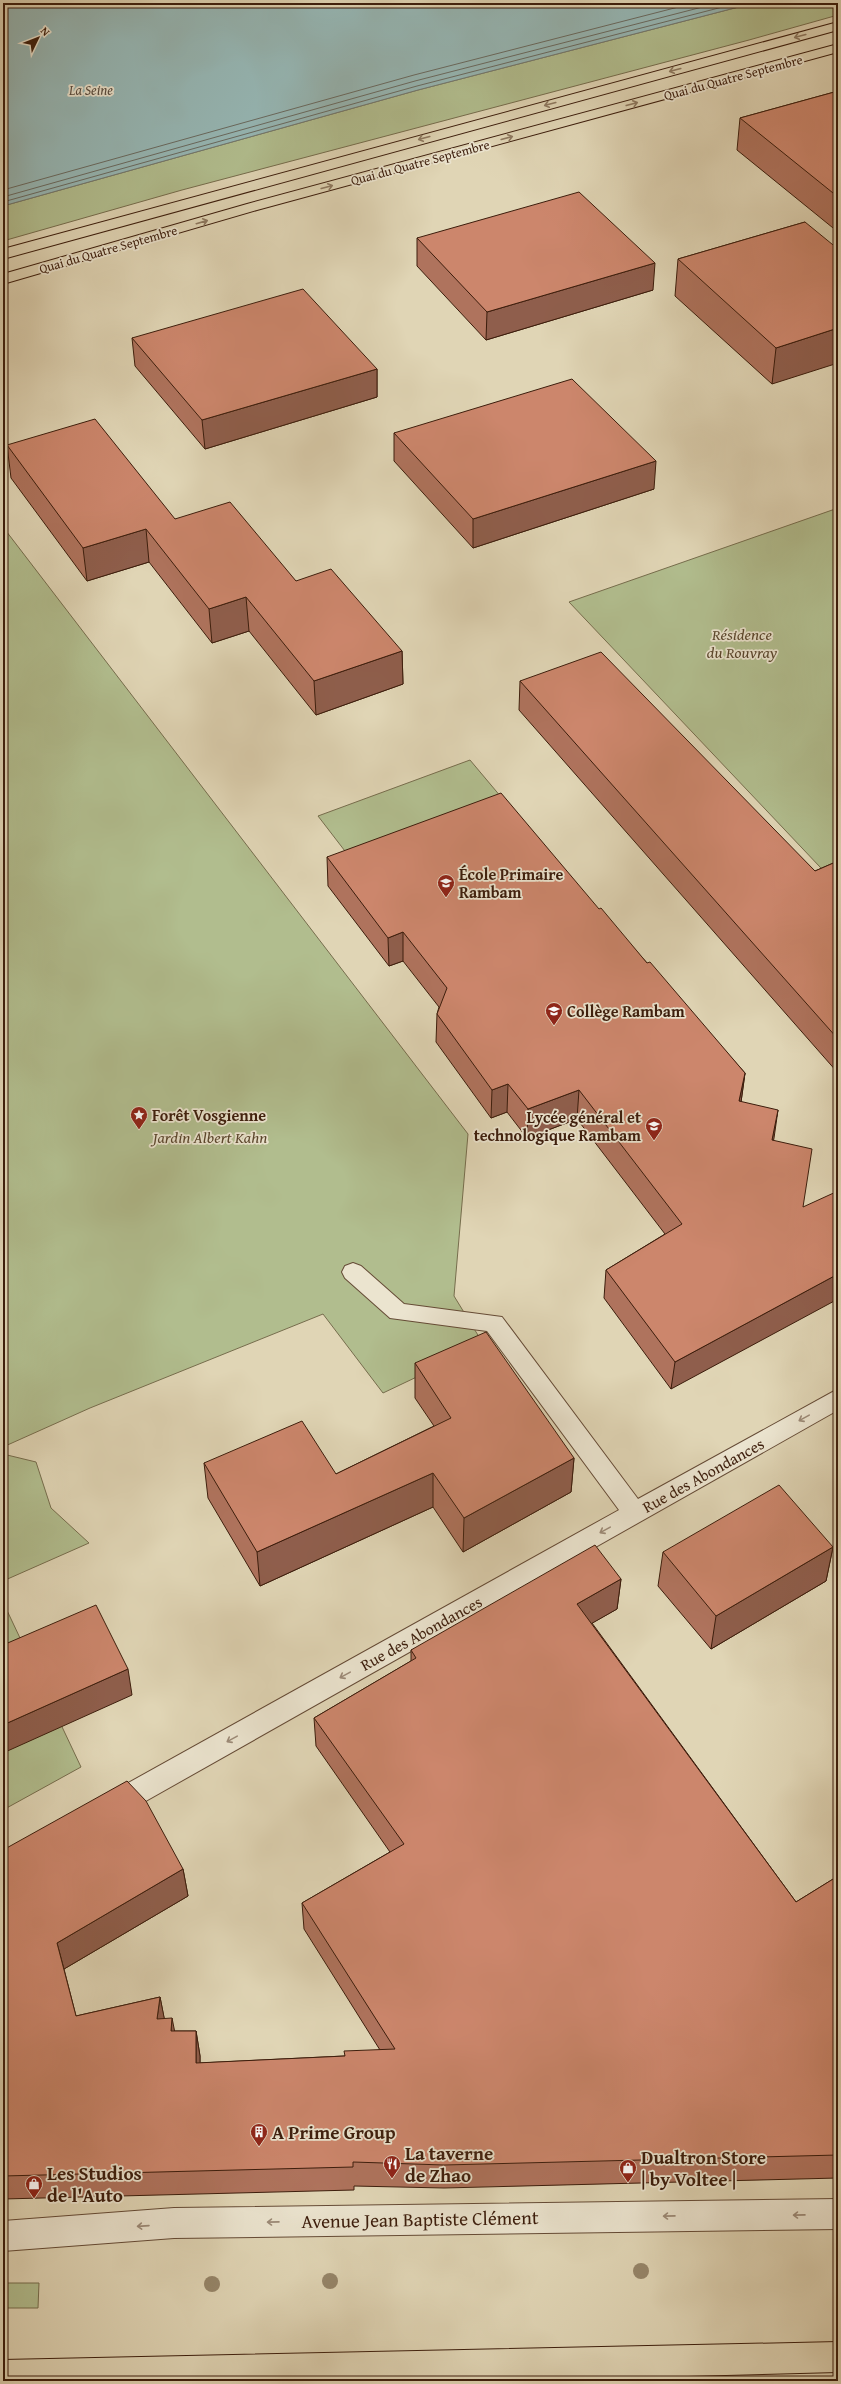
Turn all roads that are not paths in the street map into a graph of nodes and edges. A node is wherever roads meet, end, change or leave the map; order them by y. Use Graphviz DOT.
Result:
graph roads {
  1 [pos="838,26"];
  2 [pos="838,48"];
  3 [pos="3,254"];
  4 [pos="3,278"];
  5 [pos="353,1272"];
  6 [pos="838,1399"];
  7 [pos="635,1513"];
  8 [pos="93,1816"];
  9 [pos="838,2214"];
  10 [pos="3,2236"];
  11 [pos="838,2357"];
  12 [pos="3,2375"];
  1 -- 3 [label="main road, Quai du Quatre Septembre, one-way"];
  4 -- 2 [label="main road, Quai du Quatre Septembre, one-way"];
  5 -- 7 [label="street"];
  6 -- 7 [label="street, Rue des Abondances, one-way"];
  7 -- 8 [label="street, Rue des Abondances, one-way"];
  9 -- 10 [label="street, Avenue Jean Baptiste Clément, one-way"];
  11 -- 12 [label="main road"];
}
